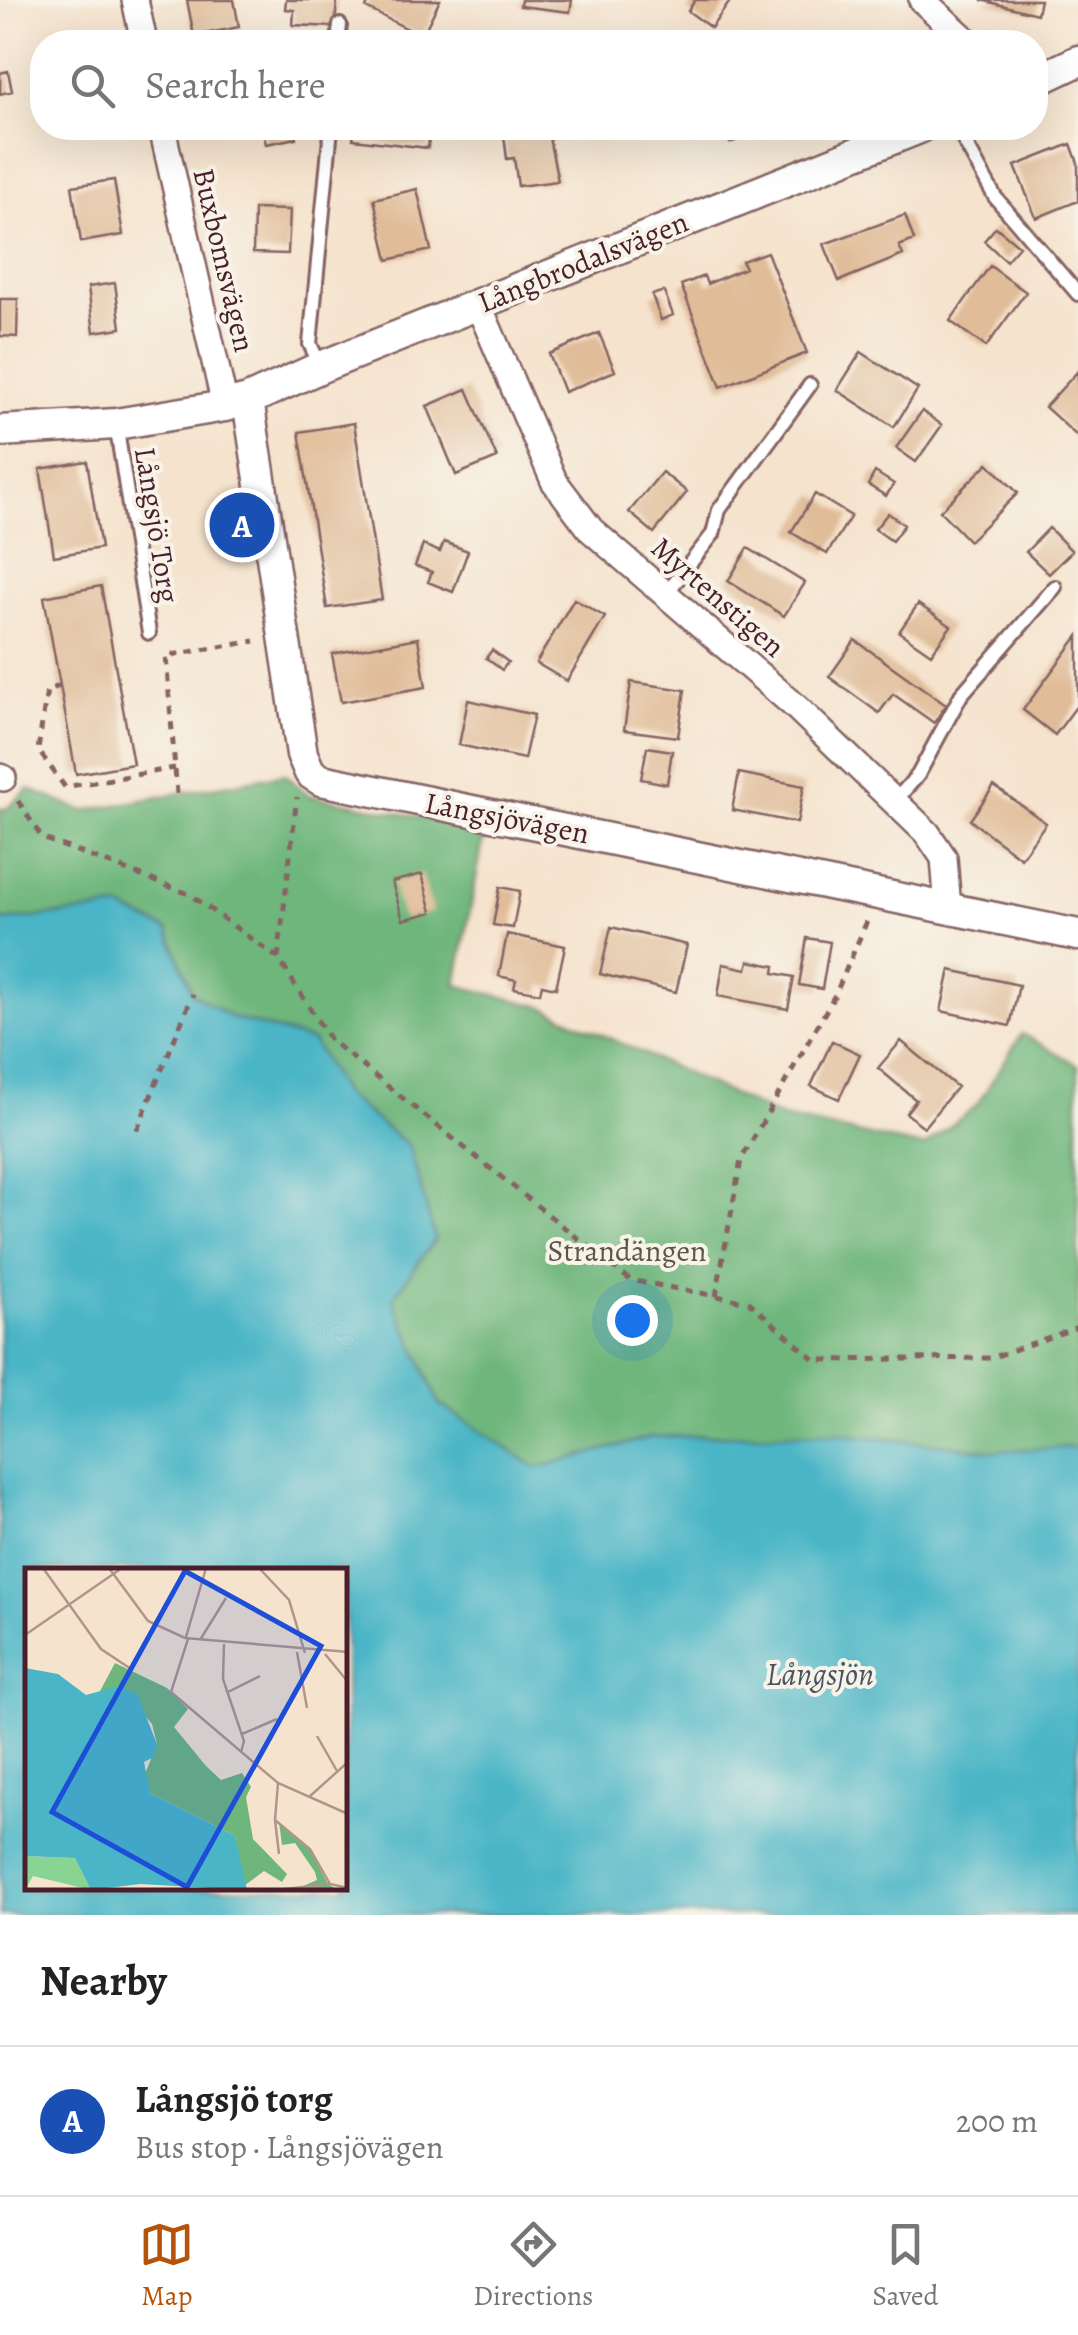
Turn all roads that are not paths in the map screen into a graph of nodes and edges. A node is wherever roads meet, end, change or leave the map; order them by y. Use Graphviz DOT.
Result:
graph roads {
  1 [pos="135,0"];
  2 [pos="922,0"];
  3 [pos="340,25"];
  4 [pos="141,30"];
  5 [pos="339,30"];
  6 [pos="955,30"];
  7 [pos="1078,61"];
  8 [pos="1048,75"];
  9 [pos="165,140"];
  10 [pos="330,140"];
  11 [pos="889,140"];
  12 [pos="962,140"];
  13 [pos="1078,294"];
  14 [pos="478,304"];
  15 [pos="321,367"];
  16 [pos="810,385"];
  17 [pos="236,403"];
  18 [pos="116,424"];
  19 [pos="0,432"];
  20 [pos="1055,587"];
  21 [pos="666,594"];
  22 [pos="149,633"];
  23 [pos="894,802"];
  24 [pos="948,909"];
  25 [pos="1078,936"];
  1 -- 4 [label="street"];
  2 -- 6 [label="street"];
  3 -- 5 [label="lane"];
  7 -- 8 [label="street"];
  9 -- 17 [label="street, Buxbomsvägen"];
  10 -- 15 [label="lane"];
  11 -- 14 [label="street, Långbrodalsvägen"];
  12 -- 13 [label="lane"];
  14 -- 15 [label="street, Långbrodalsvägen"];
  14 -- 21 [label="street, Myrtenstigen"];
  15 -- 17 [label="street, Långbrodalsvägen"];
  16 -- 21 [label="lane"];
  17 -- 18 [label="street, Långbrodalsvägen"];
  17 -- 24 [label="street, Långsjövägen"];
  18 -- 19 [label="street, Långbrodalsvägen"];
  18 -- 22 [label="lane, Långsjö Torg"];
  20 -- 23 [label="lane"];
  21 -- 23 [label="street, Myrtenstigen"];
  23 -- 24 [label="street, Myrtenstigen"];
  24 -- 25 [label="street, Långsjövägen"];
}
